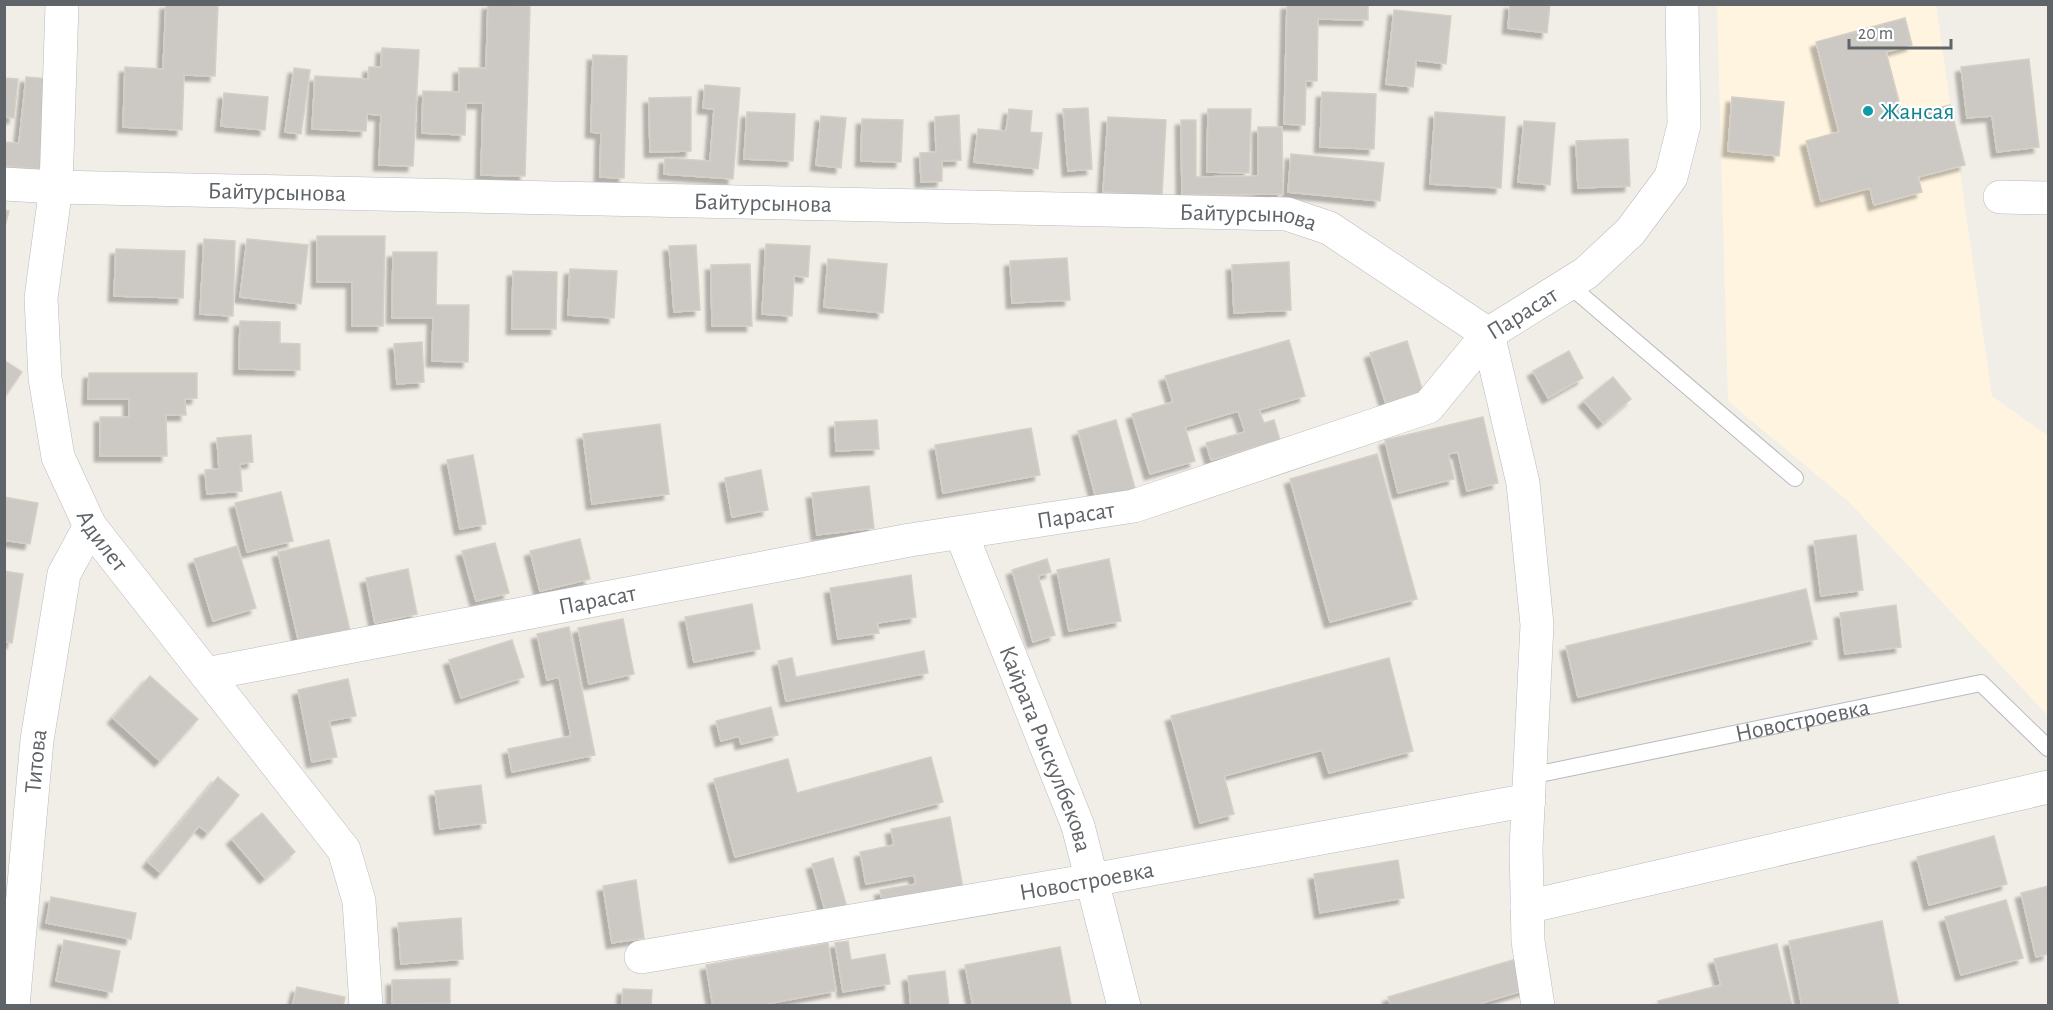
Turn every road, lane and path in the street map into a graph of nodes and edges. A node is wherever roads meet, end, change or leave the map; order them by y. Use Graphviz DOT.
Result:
graph roads {
  1 [pos="62,4"];
  2 [pos="1682,4"];
  3 [pos="4,184"];
  4 [pos="56,187"];
  5 [pos="2000,197"];
  6 [pos="2049,198"];
  7 [pos="1568,284"];
  8 [pos="1488,334"];
  9 [pos="1795,478"];
  10 [pos="90,526"];
  11 [pos="961,533"];
  12 [pos="206,674"];
  13 [pos="2049,748"];
  14 [pos="2049,787"];
  15 [pos="1529,788"];
  16 [pos="1092,880"];
  17 [pos="1527,907"];
  18 [pos="641,957"];
  19 [pos="13,1005"];
  20 [pos="366,1005"];
  21 [pos="1124,1005"];
  22 [pos="1538,1005"];
  1 -- 4 [label="street, Адилет"];
  2 -- 7 [label="street, Парасат"];
  3 -- 4 [label="street, Байтурсынова"];
  4 -- 8 [label="street, Байтурсынова"];
  4 -- 10 [label="street, Адилет"];
  5 -- 6 [label="street"];
  7 -- 8 [label="street, Парасат"];
  7 -- 9 [label="lane"];
  8 -- 11 [label="street, Парасат"];
  8 -- 15 [label="street"];
  10 -- 12 [label="street, Адилет"];
  10 -- 19 [label="street, Титова"];
  11 -- 12 [label="street, Парасат"];
  11 -- 16 [label="street, Кайрата Рыскулбекова"];
  12 -- 20 [label="street, Адилет"];
  13 -- 15 [label="lane, Новостроевка"];
  14 -- 17 [label="street"];
  15 -- 16 [label="street, Новостроевка"];
  15 -- 17 [label="street"];
  16 -- 18 [label="street, Новостроевка"];
  16 -- 21 [label="street, Кайрата Рыскулбекова"];
  17 -- 22 [label="street"];
}
